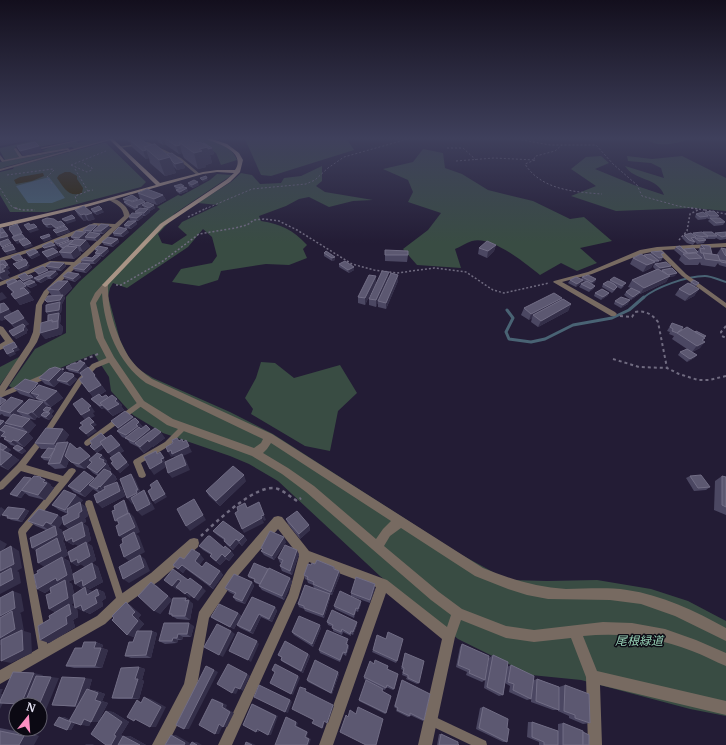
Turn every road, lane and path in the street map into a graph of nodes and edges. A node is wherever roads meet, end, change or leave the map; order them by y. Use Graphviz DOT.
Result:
graph roads {
  1 [pos="18,174"];
  2 [pos="49,174"];
  3 [pos="78,174"];
  4 [pos="147,174"];
  5 [pos="198,174"];
  6 [pos="236,174"];
  7 [pos="322,174"];
  8 [pos="534,174"];
  9 [pos="624,174"];
  10 [pos="2,176"];
  11 [pos="52,185"];
  12 [pos="159,185"];
  13 [pos="0,188"];
  14 [pos="93,190"];
  15 [pos="88,191"];
  16 [pos="602,194"];
  17 [pos="111,199"];
  18 [pos="77,201"];
  19 [pos="40,210"];
  20 [pos="705,210"];
  21 [pos="726,214"];
  22 [pos="185,218"];
  23 [pos="0,226"];
  24 [pos="118,226"];
  25 [pos="726,245"];
  26 [pos="657,249"];
  27 [pos="667,249"];
  28 [pos="0,260"];
  29 [pos="75,264"];
  30 [pos="556,282"];
  31 [pos="0,284"];
  32 [pos="105,285"];
  33 [pos="726,306"];
  34 [pos="614,314"];
  35 [pos="110,318"];
  36 [pos="97,321"];
  37 [pos="726,326"];
  38 [pos="0,329"];
  39 [pos="726,338"];
  40 [pos="0,347"];
  41 [pos="98,354"];
  42 [pos="111,359"];
  43 [pos="613,359"];
  44 [pos="667,368"];
  45 [pos="59,370"];
  46 [pos="726,376"];
  47 [pos="0,392"];
  48 [pos="0,396"];
  49 [pos="141,404"];
  50 [pos="103,422"];
  51 [pos="109,427"];
  52 [pos="183,428"];
  53 [pos="269,437"];
  54 [pos="87,443"];
  55 [pos="255,453"];
  56 [pos="20,467"];
  57 [pos="72,471"];
  58 [pos="142,475"];
  59 [pos="65,480"];
  60 [pos="0,487"];
  61 [pos="301,498"];
  62 [pos="89,504"];
  63 [pos="401,522"];
  64 [pos="194,542"];
  65 [pos="378,548"];
  66 [pos="305,555"];
  67 [pos="383,584"];
  68 [pos="121,602"];
  69 [pos="458,613"];
  70 [pos="575,631"];
  71 [pos="726,635"];
  72 [pos="449,637"];
  73 [pos="44,653"];
  74 [pos="726,660"];
  75 [pos="0,677"];
  76 [pos="593,677"];
  77 [pos="726,708"];
  78 [pos="431,720"];
  79 [pos="159,745"];
  80 [pos="225,745"];
  81 [pos="326,745"];
  82 [pos="425,745"];
  83 [pos="482,745"];
  84 [pos="595,745"];
  1 -- 10 [label="path"];
  2 -- 11 [label="path"];
  3 -- 15 [label="path"];
  4 -- 12 [label="street"];
  5 -- 12 [label="street"];
  6 -- 32 [label="street"];
  7 -- 22 [label="path"];
  8 -- 16 [label="path"];
  9 -- 20 [label="path"];
  12 -- 17 [label="street"];
  13 -- 19 [label="path"];
  14 -- 15 [label="path"];
  15 -- 18 [label="path"];
  17 -- 23 [label="street"];
  17 -- 24 [label="street"];
  20 -- 21 [label="path"];
  20 -- 27 [label="path"];
  24 -- 28 [label="street"];
  24 -- 29 [label="street"];
  25 -- 27 [label="street"];
  26 -- 27 [label="street"];
  26 -- 30 [label="street"];
  26 -- 33 [label="street"];
  29 -- 31 [label="street"];
  29 -- 47 [label="street"];
  30 -- 32 [label="path"];
  30 -- 34 [label="street"];
  32 -- 35 [label="street"];
  32 -- 36 [label="street"];
  34 -- 44 [label="path"];
  35 -- 36 [label="street"];
  35 -- 53 [label="street"];
  36 -- 42 [label="street"];
  37 -- 39 [label="path"];
  38 -- 40 [label="street"];
  41 -- 45 [label="path"];
  42 -- 49 [label="street"];
  42 -- 56 [label="lane"];
  43 -- 44 [label="path"];
  44 -- 46 [label="path"];
  45 -- 48 [label="lane"];
  49 -- 51 [label="lane"];
  49 -- 52 [label="street"];
  50 -- 51 [label="lane"];
  51 -- 54 [label="lane"];
  52 -- 55 [label="street"];
  52 -- 58 [label="lane"];
  53 -- 55 [label="street"];
  53 -- 63 [label="street"];
  55 -- 65 [label="street"];
  56 -- 59 [label="lane"];
  56 -- 60 [label="lane"];
  57 -- 59 [label="lane"];
  59 -- 73 [label="lane"];
  61 -- 64 [label="path"];
  62 -- 68 [label="lane"];
  63 -- 65 [label="street"];
  63 -- 71 [label="street"];
  64 -- 68 [label="street"];
  65 -- 69 [label="street"];
  66 -- 67 [label="street"];
  66 -- 79 [label="street"];
  66 -- 80 [label="street"];
  67 -- 72 [label="street"];
  67 -- 81 [label="street"];
  68 -- 73 [label="street"];
  69 -- 70 [label="street"];
  69 -- 72 [label="street"];
  70 -- 74 [label="street"];
  70 -- 76 [label="street"];
  72 -- 78 [label="street"];
  73 -- 75 [label="street"];
  76 -- 77 [label="street"];
  76 -- 84 [label="street"];
  78 -- 82 [label="street"];
  78 -- 83 [label="lane"];
}
